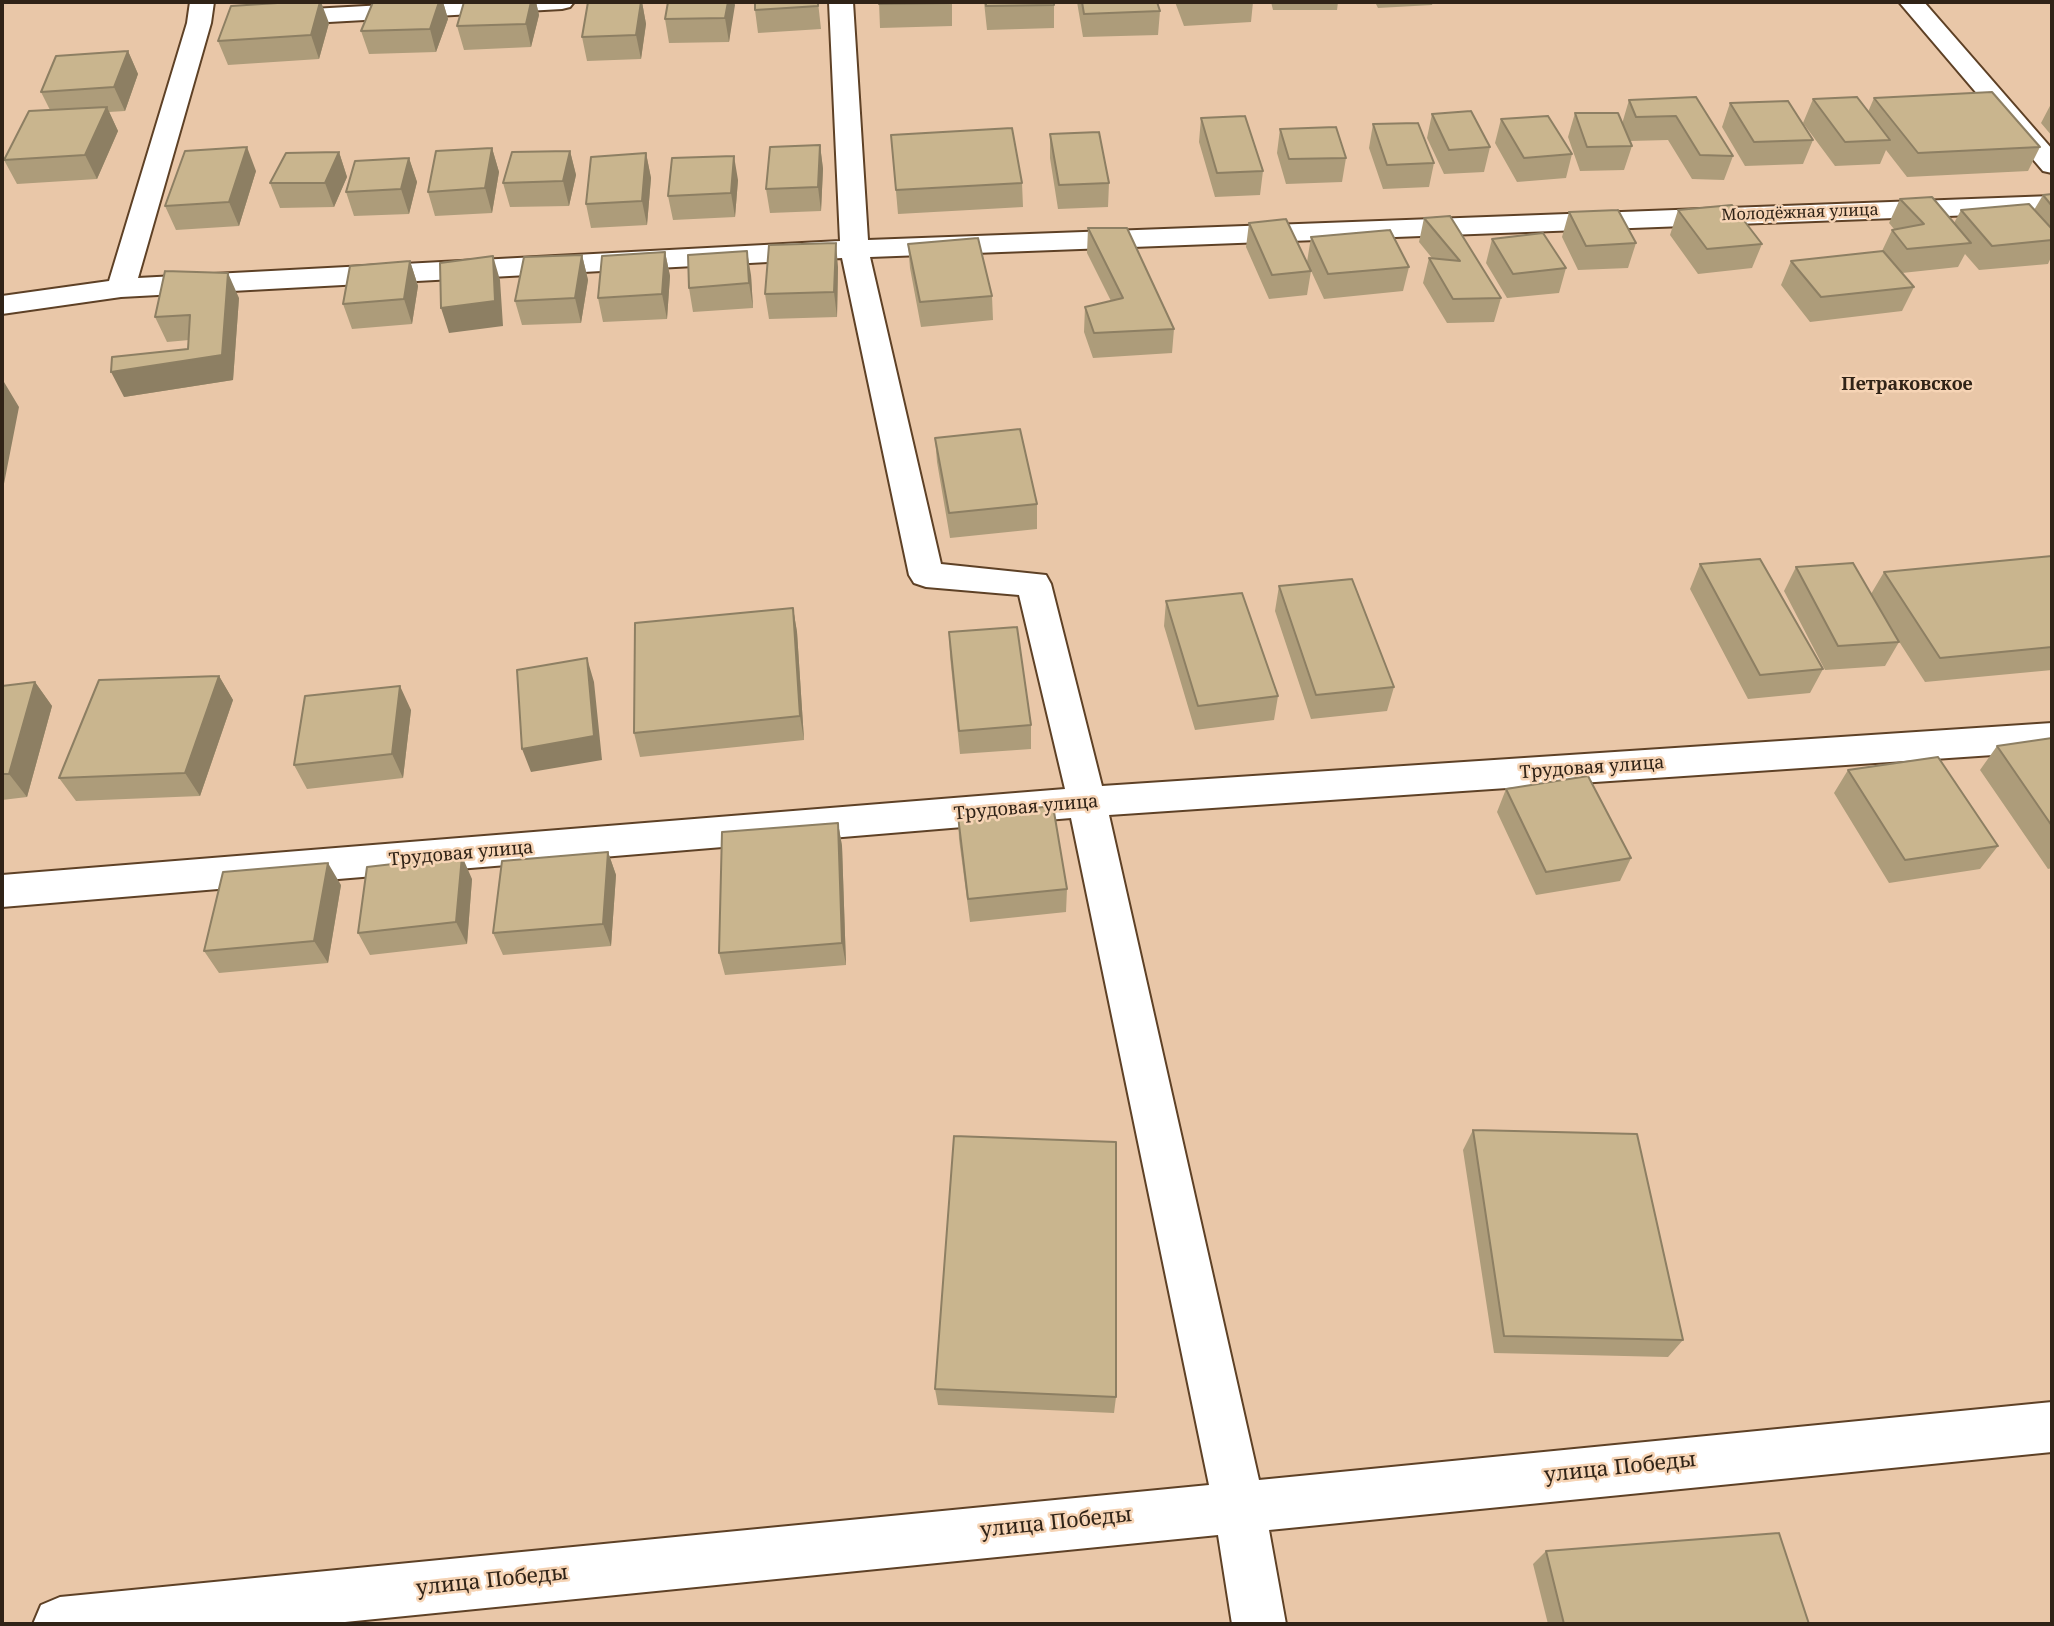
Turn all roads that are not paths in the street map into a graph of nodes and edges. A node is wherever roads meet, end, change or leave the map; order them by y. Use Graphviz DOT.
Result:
graph roads {
  1 [pos="562,2"];
  2 [pos="841,2"];
  3 [pos="1911,2"];
  4 [pos="201,12"];
  5 [pos="255,20"];
  6 [pos="227,21"];
  7 [pos="2052,165"];
  8 [pos="2052,204"];
  9 [pos="854,249"];
  10 [pos="121,288"];
  11 [pos="2,305"];
  12 [pos="2052,737"];
  13 [pos="1087,802"];
  14 [pos="2,891"];
  15 [pos="2052,1426"];
  16 [pos="1239,1505"];
  17 [pos="60,1624"];
  18 [pos="1259,1624"];
  1 -- 5 [label="street"];
  2 -- 9 [label="street"];
  3 -- 7 [label="street"];
  4 -- 6 [label="street"];
  4 -- 10 [label="street"];
  8 -- 9 [label="street, Молодёжная улица"];
  9 -- 10 [label="street, Молодёжная улица"];
  9 -- 13 [label="street"];
  10 -- 11 [label="street, Молодёжная улица"];
  12 -- 13 [label="street, Трудовая улица"];
  13 -- 14 [label="street, Трудовая улица"];
  13 -- 16 [label="street"];
  15 -- 16 [label="street, улица Победы"];
  16 -- 17 [label="street, улица Победы"];
  16 -- 18 [label="street"];
}
